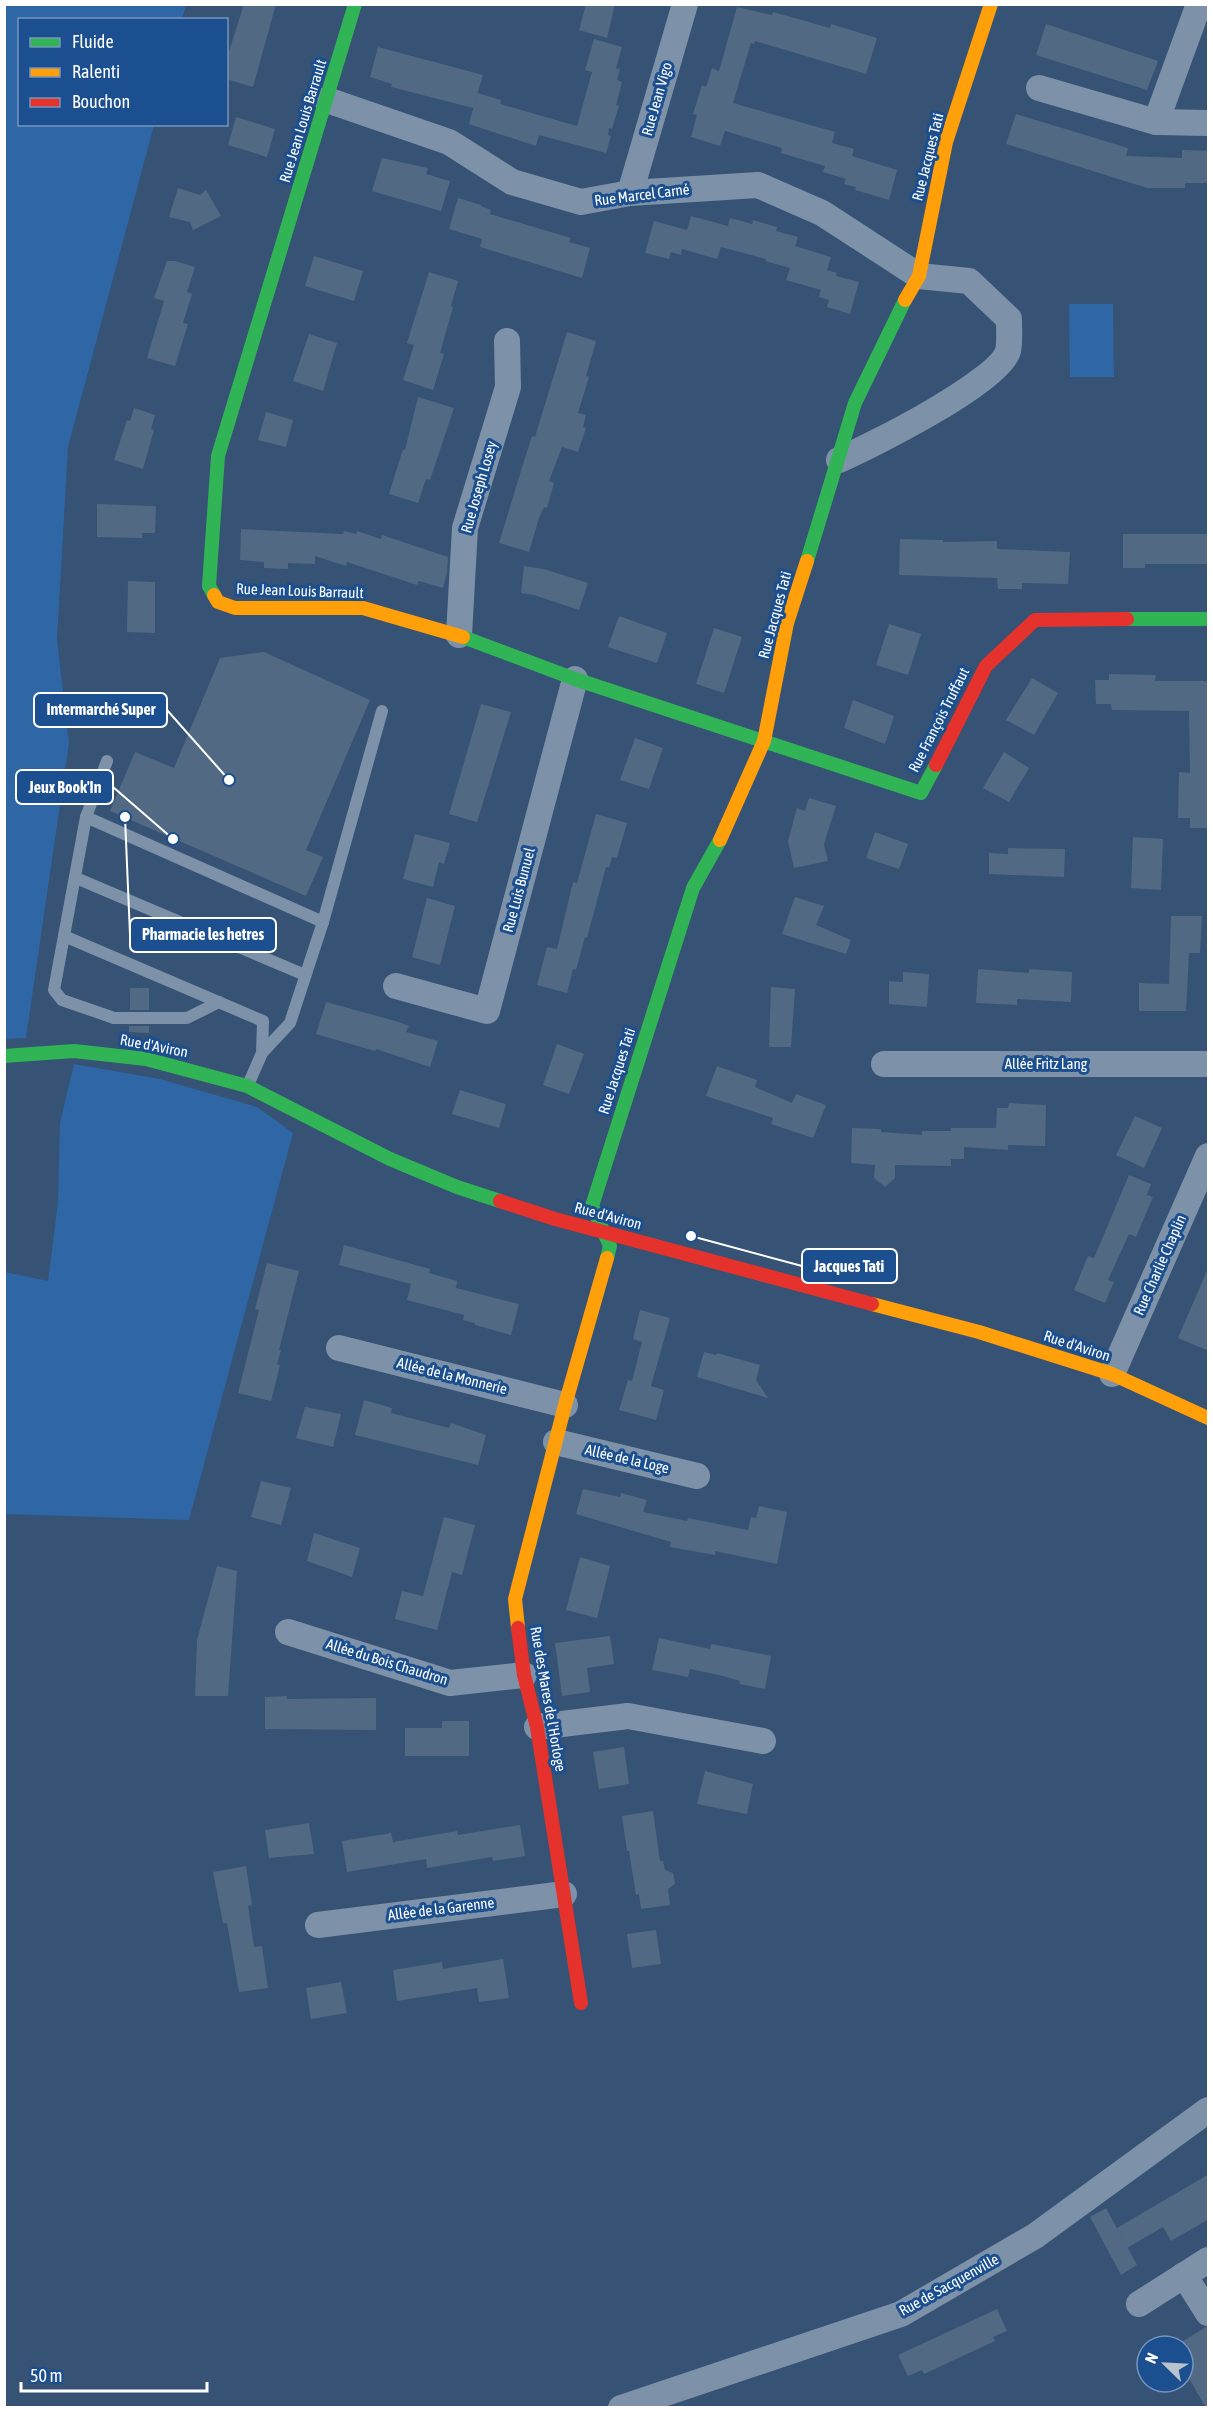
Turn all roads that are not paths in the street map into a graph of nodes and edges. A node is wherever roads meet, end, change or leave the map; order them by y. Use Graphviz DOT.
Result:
graph roads {
  1 [pos="355,4"];
  2 [pos="685,4"];
  3 [pos="992,4"];
  4 [pos="1198,4"];
  5 [pos="1039,88"];
  6 [pos="327,100"];
  7 [pos="1156,122"];
  8 [pos="1209,123"];
  9 [pos="630,193"];
  10 [pos="919,276"];
  11 [pos="507,341"];
  12 [pos="839,460"];
  13 [pos="1209,619"];
  14 [pos="459,635"];
  15 [pos="575,679"];
  16 [pos="382,711"];
  17 [pos="764,741"];
  18 [pos="106,761"];
  19 [pos="86,817"];
  20 [pos="76,878"];
  21 [pos="323,922"];
  22 [pos="64,936"];
  23 [pos="305,975"];
  24 [pos="396,986"];
  25 [pos="219,1002"];
  26 [pos="262,1053"];
  27 [pos="4,1056"];
  28 [pos="884,1064"];
  29 [pos="1209,1064"];
  30 [pos="247,1086"];
  31 [pos="1209,1156"];
  32 [pos="604,1231"];
  33 [pos="339,1348"];
  34 [pos="1112,1374"];
  35 [pos="565,1405"];
  36 [pos="1209,1418"];
  37 [pos="556,1442"];
  38 [pos="697,1476"];
  39 [pos="288,1632"];
  40 [pos="524,1675"];
  41 [pos="537,1727"];
  42 [pos="763,1740"];
  43 [pos="564,1894"];
  44 [pos="318,1925"];
  45 [pos="581,2003"];
  46 [pos="1209,2109"];
  47 [pos="1209,2260"];
  48 [pos="1185,2275"];
  49 [pos="1139,2304"];
  50 [pos="1209,2313"];
  51 [pos="621,2408"];
  1 -- 6 [label="street, Rue Jean Louis Barrault"];
  2 -- 9 [label="street, Rue Jean Vigo"];
  3 -- 10 [label="street, Rue Jacques Tati"];
  4 -- 7 [label="street"];
  5 -- 7 [label="street"];
  6 -- 9 [label="street, Rue Marcel Carné"];
  6 -- 14 [label="street, Rue Jean Louis Barrault"];
  7 -- 8 [label="street"];
  9 -- 10 [label="street, Rue Marcel Carné"];
  10 -- 12 [label="street, Rue Jacques Tati"];
  10 -- 12 [label="street"];
  11 -- 14 [label="street, Rue Joseph Losey"];
  12 -- 17 [label="street, Rue Jacques Tati"];
  13 -- 17 [label="street, Rue François Truffaut"];
  14 -- 15 [label="street, Rue Jean Louis Barrault"];
  15 -- 17 [label="street, Rue Jean Louis Barrault"];
  15 -- 24 [label="street, Rue Luis Bunuel"];
  16 -- 21 [label="lane"];
  17 -- 32 [label="street, Rue Jacques Tati"];
  18 -- 19 [label="lane"];
  19 -- 20 [label="lane"];
  19 -- 21 [label="lane"];
  20 -- 22 [label="lane"];
  20 -- 23 [label="lane"];
  21 -- 23 [label="lane"];
  22 -- 25 [label="lane"];
  22 -- 25 [label="lane"];
  23 -- 26 [label="lane"];
  25 -- 26 [label="lane"];
  26 -- 30 [label="lane"];
  27 -- 30 [label="street, Rue d'Aviron"];
  28 -- 29 [label="street, Allée Fritz Lang"];
  30 -- 32 [label="street, Rue d'Aviron"];
  31 -- 34 [label="street, Rue Charlie Chaplin"];
  32 -- 34 [label="street, Rue d'Aviron"];
  32 -- 35 [label="street, Rue des Mares de l'Horloge"];
  33 -- 35 [label="street, Allée de la Monnerie"];
  34 -- 36 [label="street, Rue d'Aviron"];
  35 -- 37 [label="street, Rue des Mares de l'Horloge"];
  37 -- 38 [label="street, Allée de la Loge"];
  37 -- 40 [label="street, Rue des Mares de l'Horloge"];
  39 -- 40 [label="street, Allée du Bois Chaudron"];
  40 -- 41 [label="street, Rue des Mares de l'Horloge"];
  41 -- 42 [label="street"];
  41 -- 43 [label="street, Rue des Mares de l'Horloge"];
  43 -- 44 [label="street, Allée de la Garenne"];
  43 -- 45 [label="street, Rue des Mares de l'Horloge"];
  46 -- 51 [label="street, Rue de Sacquenville"];
  47 -- 48 [label="street"];
  48 -- 49 [label="street"];
  48 -- 50 [label="street"];
}
